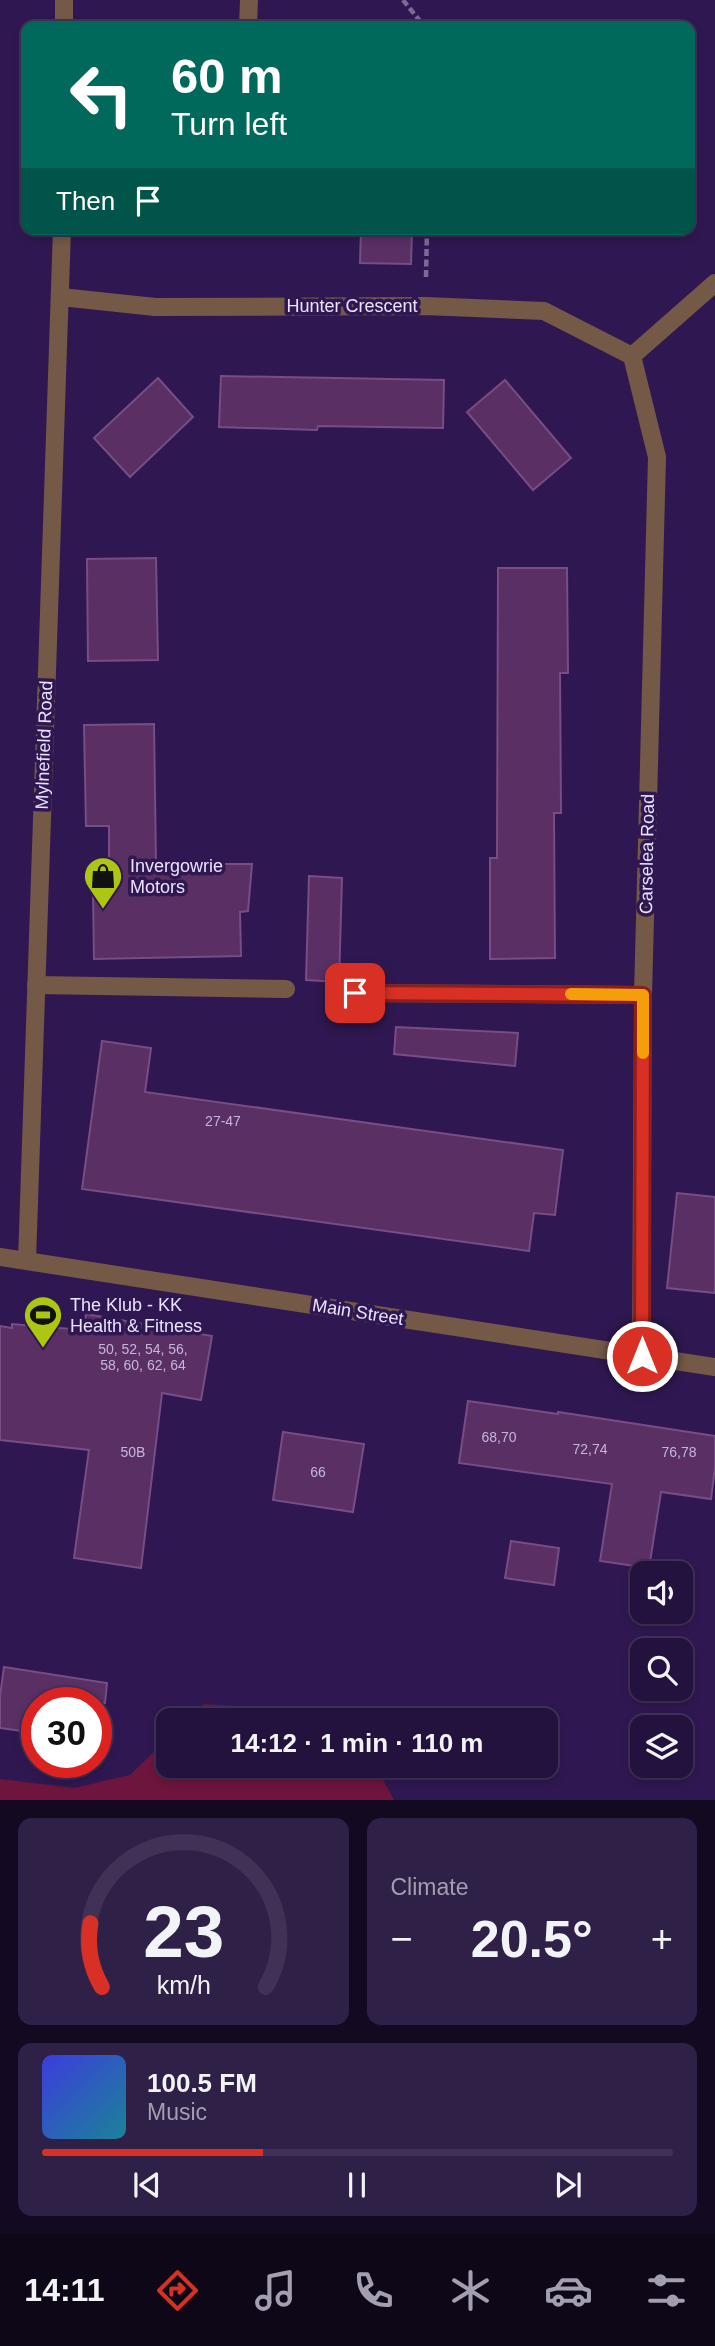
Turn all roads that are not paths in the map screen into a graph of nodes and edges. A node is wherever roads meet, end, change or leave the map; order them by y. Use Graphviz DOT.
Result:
graph roads {
  1 [pos="64,0"];
  2 [pos="249,0"];
  3 [pos="64,21"];
  4 [pos="248,21"];
  5 [pos="62,235"];
  6 [pos="715,282"];
  7 [pos="61,297"];
  8 [pos="632,356"];
  9 [pos="36,985"];
  10 [pos="286,989"];
  11 [pos="355,993"];
  12 [pos="643,995"];
  13 [pos="0,1257"];
  14 [pos="27,1261"];
  15 [pos="642,1356"];
  16 [pos="715,1367"];
  1 -- 3 [label="street"];
  2 -- 4 [label="street"];
  5 -- 7 [label="street, Mylnefield Road"];
  6 -- 8 [label="street"];
  7 -- 8 [label="street, Hunter Crescent"];
  7 -- 9 [label="street, Mylnefield Road"];
  8 -- 12 [label="street, Carselea Road"];
  9 -- 10 [label="street"];
  9 -- 14 [label="street, Mylnefield Road"];
  11 -- 12 [label="street"];
  12 -- 15 [label="street, Carselea Road"];
  13 -- 14 [label="street, Main Street"];
  14 -- 15 [label="street, Main Street"];
  15 -- 16 [label="street, Main Street"];
}
